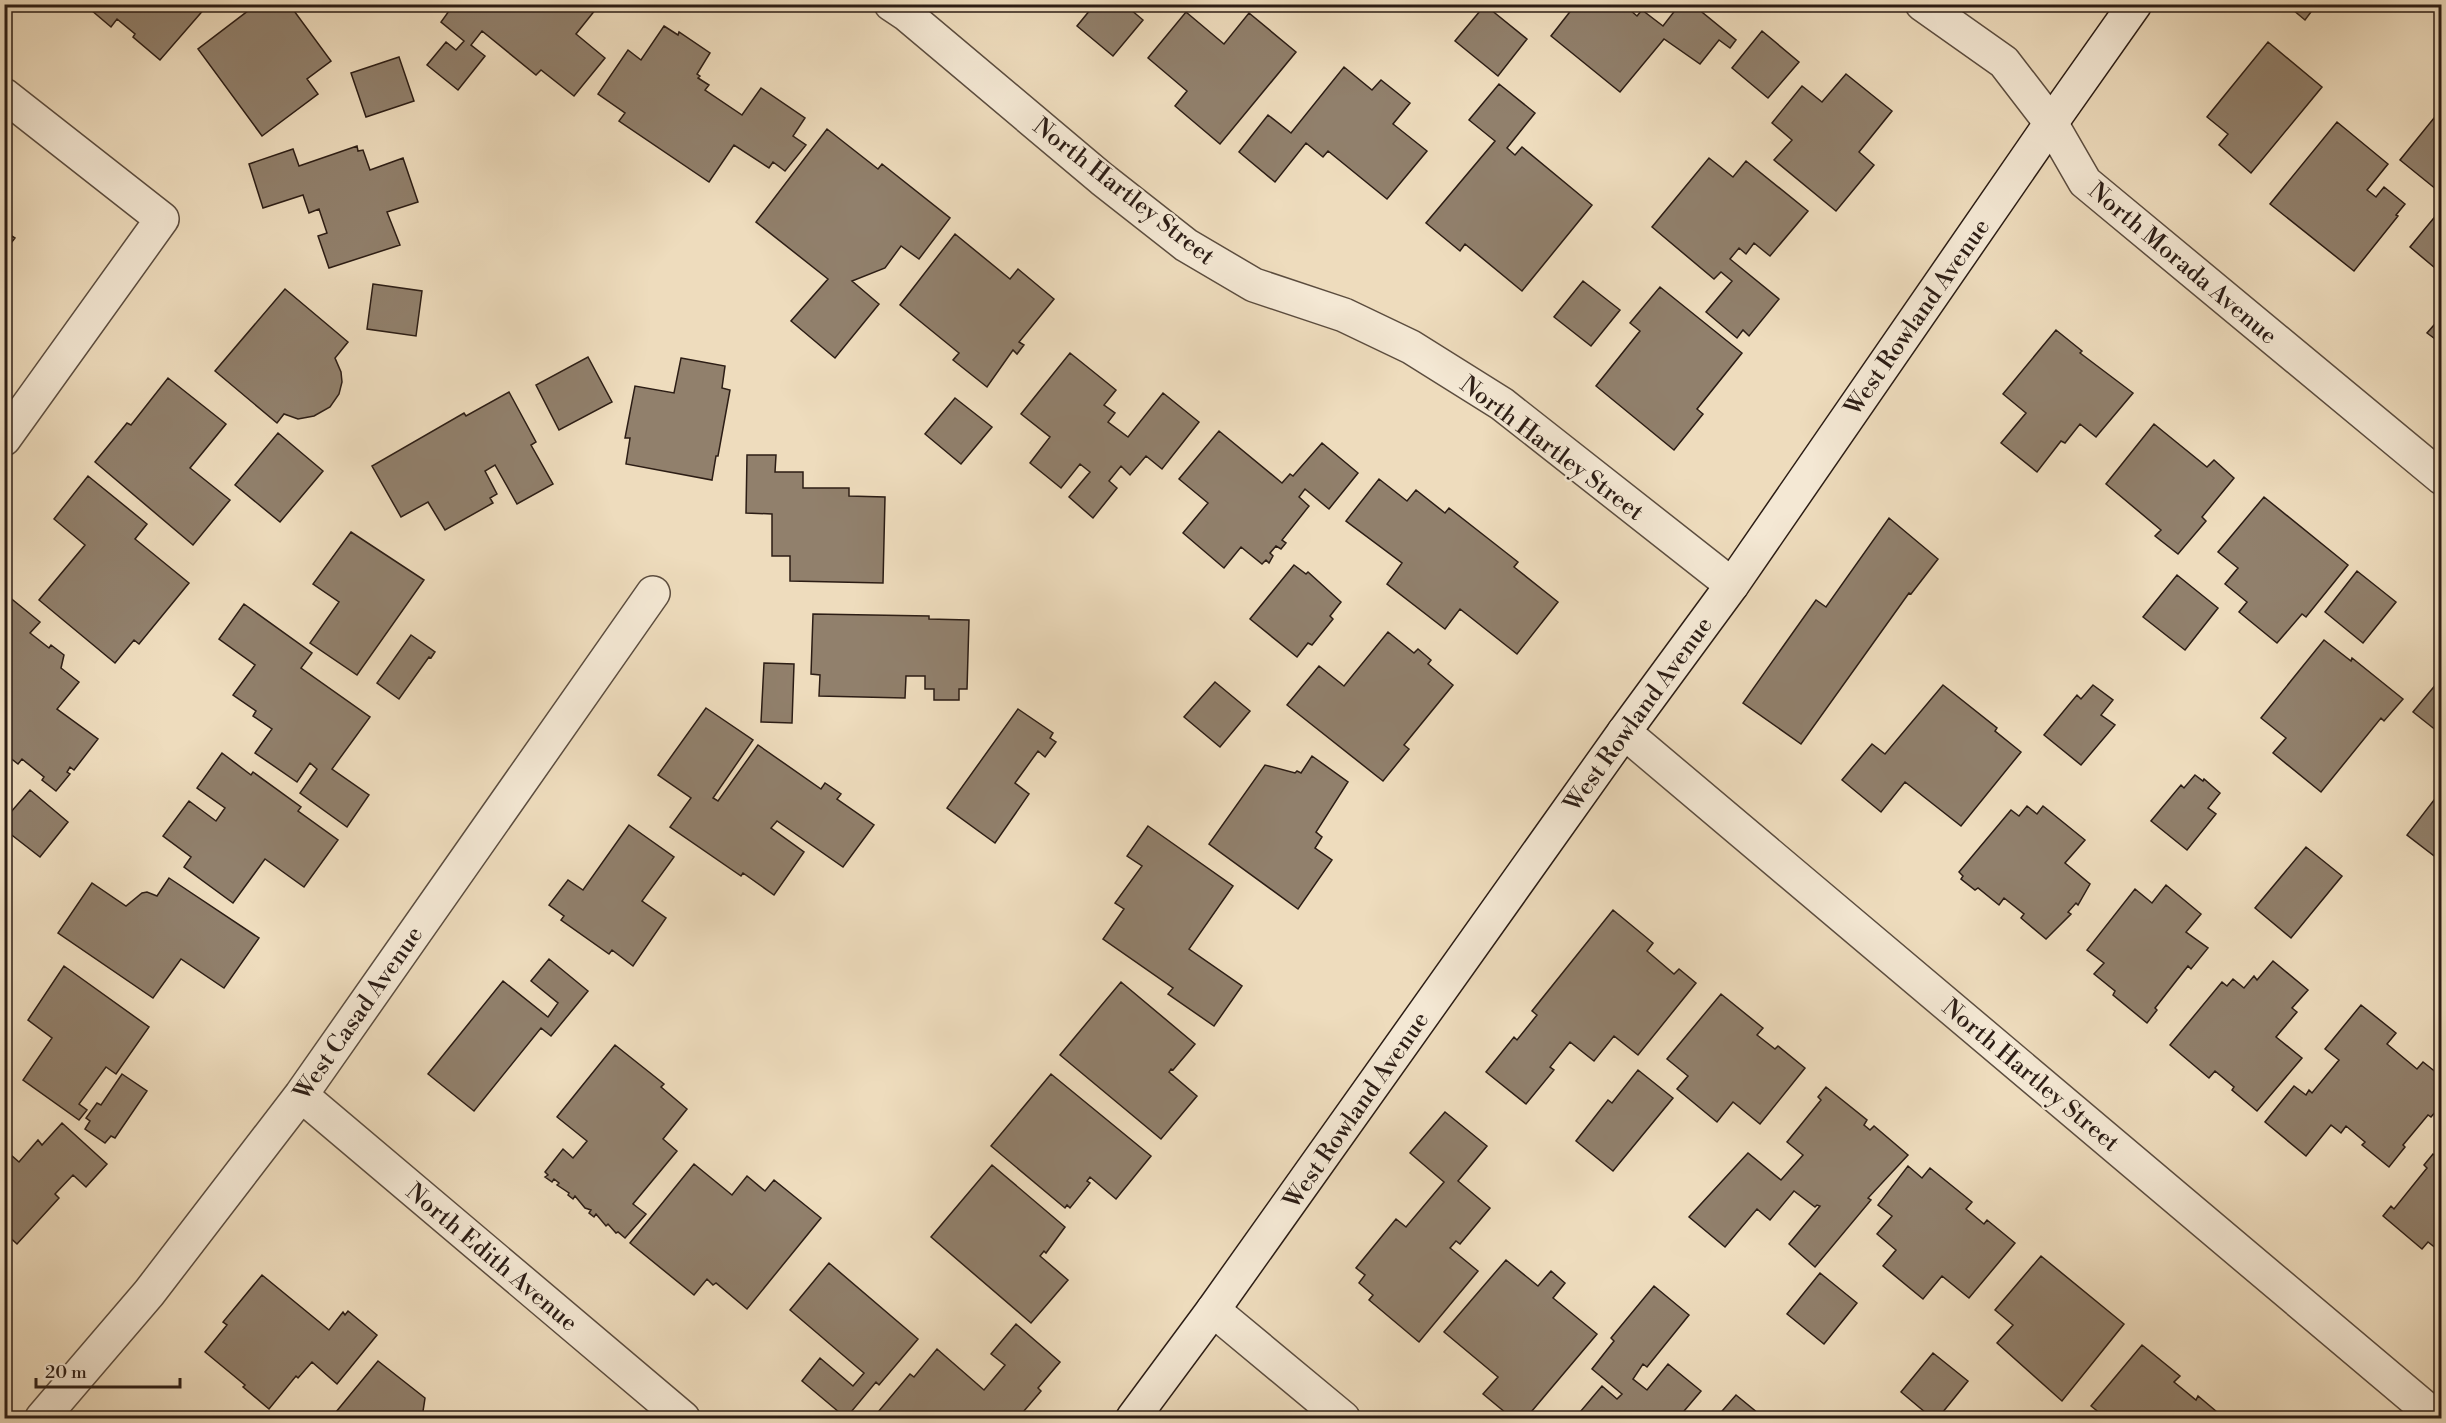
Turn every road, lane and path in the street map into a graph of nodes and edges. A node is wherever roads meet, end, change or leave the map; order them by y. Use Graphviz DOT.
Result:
graph roads {
  1 [pos="891,4"];
  2 [pos="1923,4"];
  3 [pos="2135,4"];
  4 [pos="4,95"];
  5 [pos="2051,123"];
  6 [pos="4,439"];
  7 [pos="2442,478"];
  8 [pos="1732,585"];
  9 [pos="653,593"];
  10 [pos="1624,732"];
  11 [pos="301,1095"];
  12 [pos="1213,1310"];
  13 [pos="42,1419"];
  14 [pos="683,1419"];
  15 [pos="1133,1419"];
  16 [pos="1343,1419"];
  17 [pos="2437,1419"];
  1 -- 8 [label="street, North Hartley Street"];
  2 -- 5 [label="street, North Morada Avenue"];
  3 -- 5 [label="street, West Rowland Avenue"];
  4 -- 6 [label="street"];
  5 -- 7 [label="street, North Morada Avenue"];
  5 -- 8 [label="street, West Rowland Avenue"];
  8 -- 10 [label="street, West Rowland Avenue"];
  9 -- 11 [label="street, West Casad Avenue"];
  10 -- 12 [label="street, West Rowland Avenue"];
  10 -- 17 [label="street, North Hartley Street"];
  11 -- 13 [label="street, West Casad Avenue"];
  11 -- 14 [label="street, North Edith Avenue"];
  12 -- 15 [label="street, West Rowland Avenue"];
  12 -- 16 [label="street"];
}
